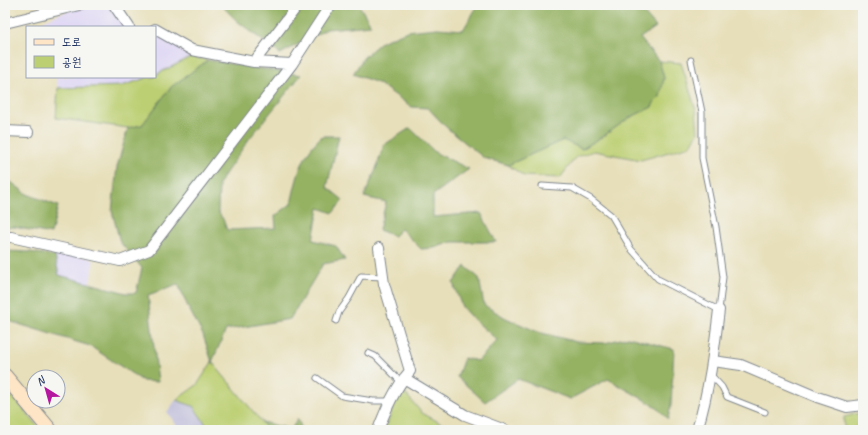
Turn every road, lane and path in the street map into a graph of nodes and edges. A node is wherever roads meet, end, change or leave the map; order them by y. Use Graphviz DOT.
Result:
graph roads {
  1 [pos="80,5"];
  2 [pos="114,5"];
  3 [pos="298,5"];
  4 [pos="333,5"];
  5 [pos="5,23"];
  6 [pos="128,26"];
  7 [pos="156,30"];
  8 [pos="691,60"];
  9 [pos="254,62"];
  10 [pos="292,64"];
  11 [pos="5,131"];
  12 [pos="28,132"];
  13 [pos="542,186"];
  14 [pos="5,237"];
  15 [pos="379,248"];
  16 [pos="383,277"];
  17 [pos="719,310"];
  18 [pos="336,321"];
  19 [pos="368,353"];
  20 [pos="713,362"];
  21 [pos="710,373"];
  22 [pos="5,376"];
  23 [pos="317,378"];
  24 [pos="402,380"];
  25 [pos="389,401"];
  26 [pos="863,405"];
  27 [pos="765,412"];
  28 [pos="50,430"];
  29 [pos="378,430"];
  30 [pos="505,430"];
  31 [pos="697,430"];
  1 -- 5 [label="street"];
  2 -- 6 [label="street"];
  3 -- 9 [label="street"];
  4 -- 10 [label="street"];
  7 -- 9 [label="street"];
  8 -- 17 [label="lane"];
  9 -- 10 [label="street"];
  10 -- 14 [label="street"];
  11 -- 12 [label="street"];
  13 -- 17 [label="lane"];
  15 -- 16 [label="street"];
  16 -- 18 [label="lane"];
  16 -- 24 [label="street"];
  17 -- 20 [label="street"];
  19 -- 24 [label="lane"];
  20 -- 21 [label="street"];
  20 -- 26 [label="street"];
  21 -- 27 [label="lane"];
  21 -- 31 [label="street"];
  22 -- 28 [label="main road"];
  23 -- 25 [label="lane"];
  24 -- 25 [label="street"];
  24 -- 30 [label="street"];
  25 -- 29 [label="street"];
}
